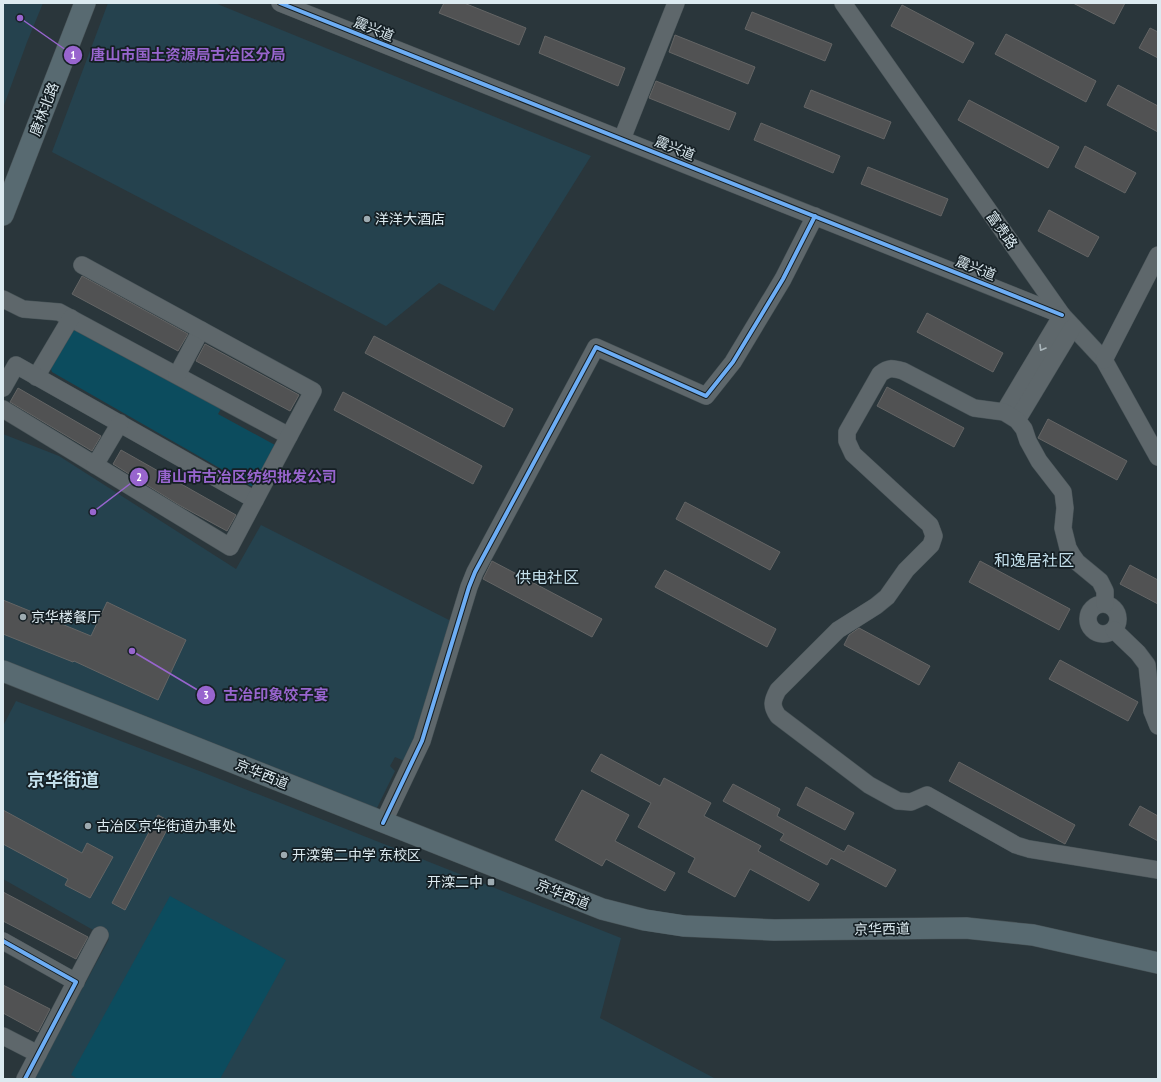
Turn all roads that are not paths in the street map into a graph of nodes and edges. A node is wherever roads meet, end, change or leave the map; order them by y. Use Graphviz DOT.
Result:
graph roads {
  1 [pos="72,3"];
  2 [pos="85,3"];
  3 [pos="280,3"];
  4 [pos="676,3"];
  5 [pos="843,3"];
  6 [pos="622,139"];
  7 [pos="3,183"];
  8 [pos="3,216"];
  9 [pos="815,216"];
  10 [pos="1158,255"];
  11 [pos="82,265"];
  12 [pos="3,300"];
  13 [pos="71,318"];
  14 [pos="1067,321"];
  15 [pos="201,330"];
  16 [pos="1104,360"];
  17 [pos="36,376"];
  18 [pos="177,376"];
  19 [pos="3,388"];
  20 [pos="3,409"];
  21 [pos="1011,416"];
  22 [pos="120,423"];
  23 [pos="289,436"];
  24 [pos="1158,457"];
  25 [pos="95,465"];
  26 [pos="255,500"];
  27 [pos="1105,604"];
  28 [pos="1114,630"];
  29 [pos="3,671"];
  30 [pos="1158,726"];
  31 [pos="383,823"];
  32 [pos="1158,870"];
  33 [pos="100,935"];
  34 [pos="3,942"];
  35 [pos="1158,963"];
  36 [pos="76,982"];
  37 [pos="3,1036"];
  38 [pos="38,1054"];
  39 [pos="25,1079"];
  1 -- 7 [label="main road, 唐林北路"];
  2 -- 8 [label="main road, 唐林北路"];
  3 -- 6 [label="street, 震兴道"];
  4 -- 6 [label="street"];
  5 -- 14 [label="street, 富贵路"];
  6 -- 9 [label="street, 震兴道"];
  9 -- 14 [label="street, 震兴道"];
  9 -- 31 [label="street"];
  10 -- 16 [label="street"];
  11 -- 15 [label="street"];
  12 -- 13 [label="street"];
  13 -- 17 [label="street"];
  13 -- 18 [label="street"];
  14 -- 16 [label="street, 富贵路"];
  14 -- 21 [label="street"];
  15 -- 18 [label="street"];
  15 -- 23 [label="street"];
  16 -- 24 [label="street, 富贵路"];
  17 -- 19 [label="street"];
  17 -- 22 [label="street"];
  18 -- 23 [label="street"];
  20 -- 25 [label="street"];
  21 -- 27 [label="street"];
  21 -- 32 [label="street"];
  22 -- 25 [label="street"];
  22 -- 26 [label="street"];
  23 -- 26 [label="street"];
  25 -- 26 [label="street"];
  27 -- 28 [label="street"];
  27 -- 28 [label="street"];
  28 -- 30 [label="street"];
  29 -- 31 [label="main road, 京华西道"];
  31 -- 35 [label="main road, 京华西道"];
  33 -- 36 [label="street"];
  34 -- 36 [label="street"];
  36 -- 38 [label="street"];
  37 -- 38 [label="street"];
  38 -- 39 [label="street"];
}
